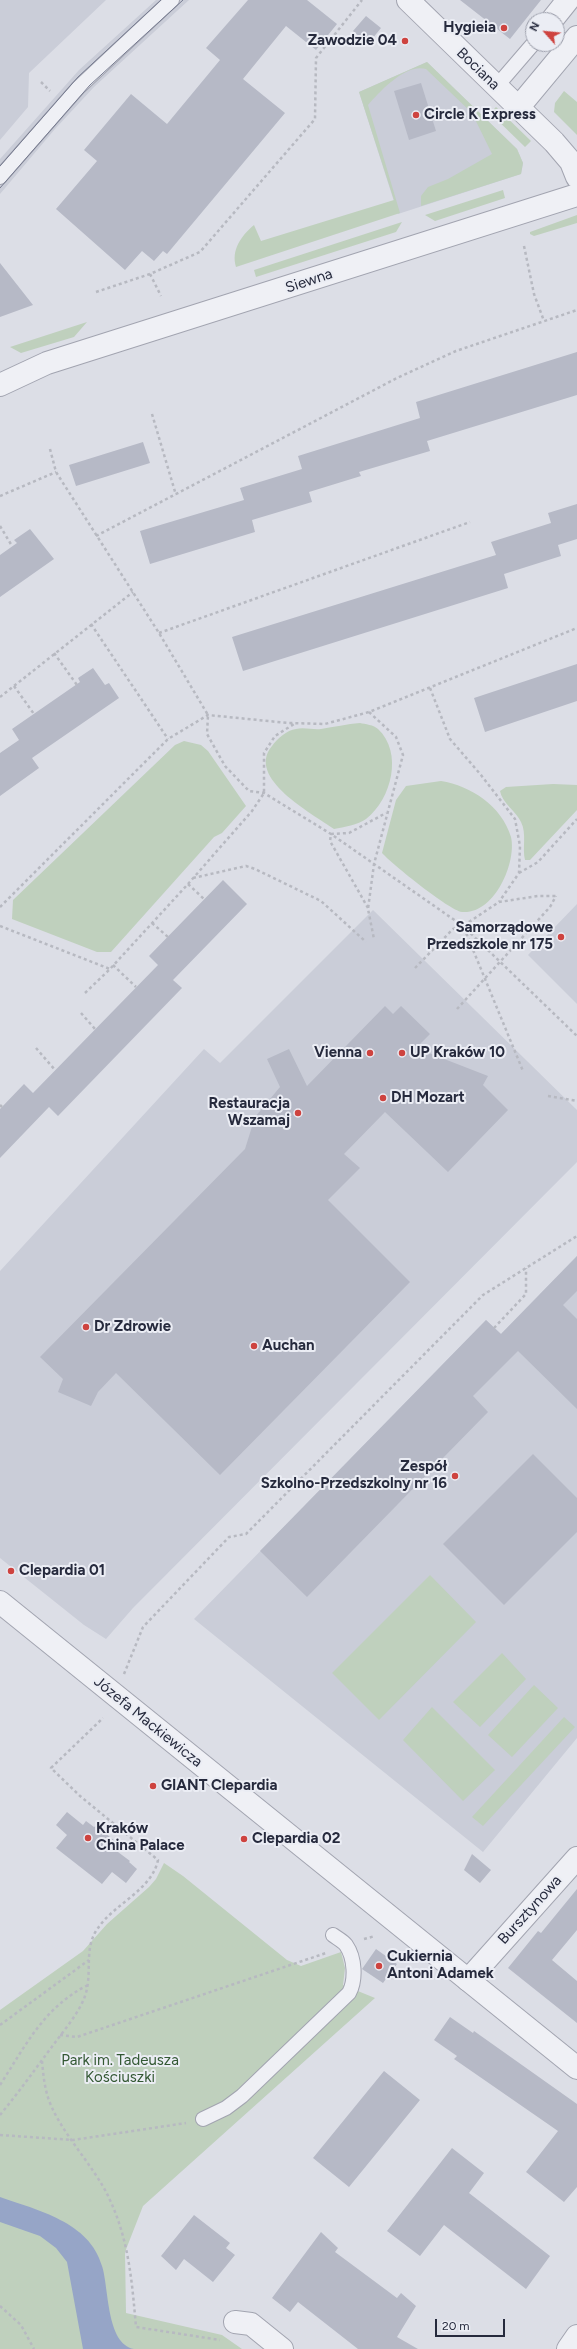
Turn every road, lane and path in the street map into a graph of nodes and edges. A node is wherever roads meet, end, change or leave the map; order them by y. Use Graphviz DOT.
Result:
graph roads {
  1 [pos="172,0"];
  2 [pos="362,0"];
  3 [pos="408,0"];
  4 [pos="568,0"];
  5 [pos="558,12"];
  6 [pos="577,37"];
  7 [pos="526,52"];
  8 [pos="496,87"];
  9 [pos="518,108"];
  10 [pos="0,177"];
  11 [pos="577,177"];
  12 [pos="577,195"];
  13 [pos="524,246"];
  14 [pos="150,274"];
  15 [pos="96,292"];
  16 [pos="161,296"];
  17 [pos="577,310"];
  18 [pos="544,321"];
  19 [pos="41,365"];
  20 [pos="0,370"];
  21 [pos="0,385"];
  22 [pos="152,414"];
  23 [pos="50,449"];
  24 [pos="56,472"];
  25 [pos="176,495"];
  26 [pos="0,496"];
  27 [pos="470,522"];
  28 [pos="0,526"];
  29 [pos="96,536"];
  30 [pos="12,546"];
  31 [pos="133,592"];
  32 [pos="91,624"];
  33 [pos="577,628"];
  34 [pos="158,633"];
  35 [pos="54,653"];
  36 [pos="77,684"];
  37 [pos="14,686"];
  38 [pos="430,688"];
  39 [pos="0,697"];
  40 [pos="369,712"];
  41 [pos="34,714"];
  42 [pos="208,715"];
  43 [pos="295,723"];
  44 [pos="168,739"];
  45 [pos="264,793"];
  46 [pos="386,813"];
  47 [pos="577,819"];
  48 [pos="331,834"];
  49 [pos="374,864"];
  50 [pos="519,873"];
  51 [pos="193,878"];
  52 [pos="188,884"];
  53 [pos="204,899"];
  54 [pos="499,902"];
  55 [pos="0,907"];
  56 [pos="368,909"];
  57 [pos="152,923"];
  58 [pos="0,926"];
  59 [pos="464,926"];
  60 [pos="168,937"];
  61 [pos="374,939"];
  62 [pos="366,942"];
  63 [pos="500,960"];
  64 [pos="113,965"];
  65 [pos="415,968"];
  66 [pos="110,969"];
  67 [pos="484,977"];
  68 [pos="136,988"];
  69 [pos="85,993"];
  70 [pos="457,1008"];
  71 [pos="81,1013"];
  72 [pos="95,1029"];
  73 [pos="577,1036"];
  74 [pos="36,1048"];
  75 [pos="56,1070"];
  76 [pos="523,1071"];
  77 [pos="548,1096"];
  78 [pos="577,1101"];
  79 [pos="577,1236"];
  80 [pos="526,1268"];
  81 [pos="494,1328"];
  82 [pos="0,1602"];
  83 [pos="123,1675"];
  84 [pos="103,1718"];
  85 [pos="577,1858"];
  86 [pos="334,1935"];
  87 [pos="375,1936"];
  88 [pos="346,1945"];
  89 [pos="90,1960"];
  90 [pos="468,1980"];
  91 [pos="88,1984"];
  92 [pos="0,2026"];
  93 [pos="60,2035"];
  94 [pos="42,2060"];
  95 [pos="577,2068"];
  96 [pos="0,2085"];
  97 [pos="0,2115"];
  98 [pos="203,2119"];
  99 [pos="0,2135"];
  100 [pos="73,2140"];
  101 [pos="0,2306"];
  102 [pos="230,2331"];
  103 [pos="577,2336"];
  104 [pos="34,2349"];
  105 [pos="282,2349"];
  106 [pos="568,2349"];
  1 -- 10 [label="lane"];
  2 -- 14 [label="path"];
  3 -- 8 [label="street, Bociana"];
  4 -- 5 [label="street"];
  6 -- 9 [label="street"];
  7 -- 8 [label="lane"];
  8 -- 9 [label="street, Bociana"];
  9 -- 11 [label="street, Bociana"];
  12 -- 19 [label="street, Siewna"];
  13 -- 18 [label="path"];
  14 -- 15 [label="path"];
  14 -- 16 [label="path"];
  17 -- 18 [label="path"];
  18 -- 25 [label="path"];
  19 -- 20 [label="street, Siewna"];
  19 -- 21 [label="street, Siewna"];
  22 -- 25 [label="path"];
  23 -- 24 [label="path"];
  24 -- 26 [label="path"];
  24 -- 29 [label="path"];
  25 -- 29 [label="path"];
  27 -- 34 [label="path"];
  28 -- 30 [label="path"];
  29 -- 31 [label="path"];
  31 -- 32 [label="path"];
  31 -- 34 [label="path"];
  32 -- 35 [label="path"];
  32 -- 44 [label="path"];
  33 -- 38 [label="path"];
  34 -- 42 [label="path"];
  35 -- 36 [label="path"];
  35 -- 37 [label="path"];
  37 -- 39 [label="path"];
  37 -- 41 [label="path"];
  38 -- 40 [label="path"];
  38 -- 50 [label="path"];
  40 -- 43 [label="path"];
  40 -- 46 [label="path"];
  42 -- 43 [label="path"];
  42 -- 44 [label="path"];
  42 -- 45 [label="path"];
  43 -- 45 [label="path"];
  44 -- 55 [label="path"];
  45 -- 48 [label="path"];
  45 -- 51 [label="path"];
  46 -- 48 [label="path"];
  46 -- 49 [label="path"];
  47 -- 50 [label="path"];
  48 -- 49 [label="path"];
  48 -- 56 [label="path"];
  49 -- 56 [label="path"];
  49 -- 59 [label="path"];
  50 -- 54 [label="path"];
  51 -- 52 [label="path"];
  51 -- 62 [label="path"];
  52 -- 53 [label="path"];
  52 -- 57 [label="path"];
  54 -- 59 [label="path"];
  54 -- 63 [label="path"];
  56 -- 61 [label="path"];
  57 -- 60 [label="path"];
  57 -- 64 [label="path"];
  58 -- 66 [label="path"];
  59 -- 63 [label="path"];
  59 -- 65 [label="path"];
  59 -- 67 [label="path"];
  63 -- 67 [label="path"];
  63 -- 73 [label="path"];
  64 -- 66 [label="path"];
  64 -- 68 [label="path"];
  66 -- 69 [label="path"];
  67 -- 70 [label="path"];
  67 -- 76 [label="path"];
  71 -- 72 [label="path"];
  74 -- 75 [label="path"];
  77 -- 78 [label="path"];
  79 -- 80 [label="path"];
  80 -- 81 [label="path"];
  80 -- 83 [label="path"];
  82 -- 90 [label="street, Józefa Mackiewicza"];
  84 -- 89 [label="path"];
  85 -- 90 [label="street, Bursztynowa"];
  86 -- 88 [label="lane"];
  87 -- 88 [label="path"];
  88 -- 93 [label="path"];
  88 -- 98 [label="lane"];
  89 -- 91 [label="path"];
  89 -- 92 [label="path"];
  90 -- 95 [label="street, Józefa Mackiewicza"];
  91 -- 93 [label="path"];
  91 -- 96 [label="path"];
  93 -- 94 [label="path"];
  94 -- 97 [label="path"];
  94 -- 100 [label="path"];
  98 -- 100 [label="path"];
  99 -- 100 [label="path"];
  100 -- 102 [label="path"];
  101 -- 104 [label="path"];
  102 -- 105 [label="street"];
  103 -- 106 [label="street"];
}
